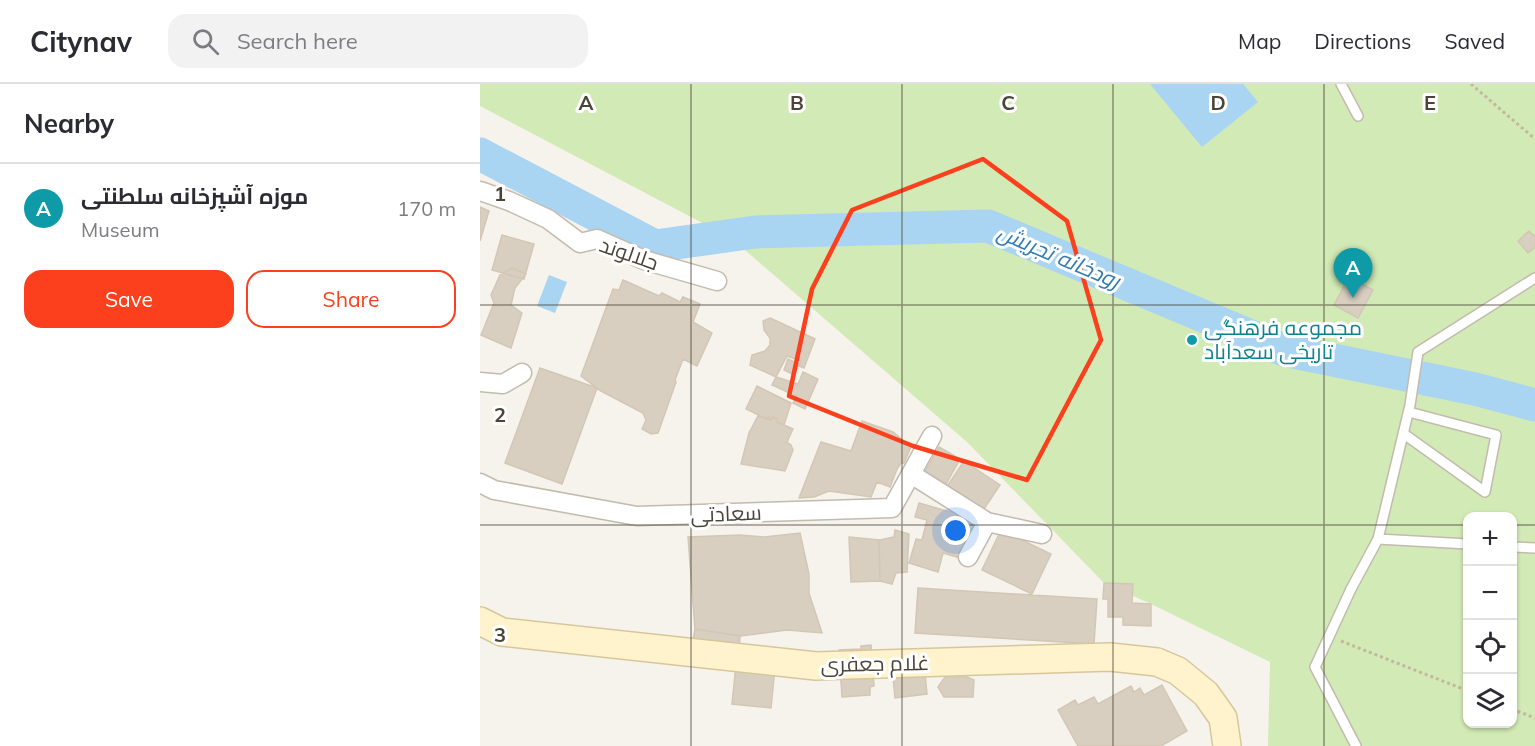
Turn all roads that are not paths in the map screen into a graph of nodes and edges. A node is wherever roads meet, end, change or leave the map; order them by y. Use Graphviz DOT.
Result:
graph roads {
  1 [pos="1341,84"];
  2 [pos="1358,116"];
  3 [pos="480,192"];
  4 [pos="1535,278"];
  5 [pos="717,281"];
  6 [pos="522,373"];
  7 [pos="480,382"];
  8 [pos="1410,408"];
  9 [pos="1404,434"];
  10 [pos="932,436"];
  11 [pos="911,474"];
  12 [pos="480,483"];
  13 [pos="987,522"];
  14 [pos="1042,534"];
  15 [pos="1378,539"];
  16 [pos="1463,544"];
  17 [pos="1517,546"];
  18 [pos="1535,548"];
  19 [pos="968,557"];
  20 [pos="480,621"];
  21 [pos="1227,746"];
  22 [pos="1356,746"];
  1 -- 2 [label="lane"];
  3 -- 5 [label="street, جلالوند"];
  4 -- 8 [label="lane"];
  6 -- 7 [label="street"];
  8 -- 9 [label="lane"];
  8 -- 9 [label="lane"];
  9 -- 15 [label="lane"];
  10 -- 11 [label="street, سعادتی"];
  11 -- 12 [label="street, سعادتی"];
  11 -- 13 [label="street"];
  13 -- 14 [label="street"];
  13 -- 19 [label="street"];
  15 -- 16 [label="lane"];
  15 -- 22 [label="lane"];
  17 -- 18 [label="lane"];
  20 -- 21 [label="main road, غلام جعفری"];
}
